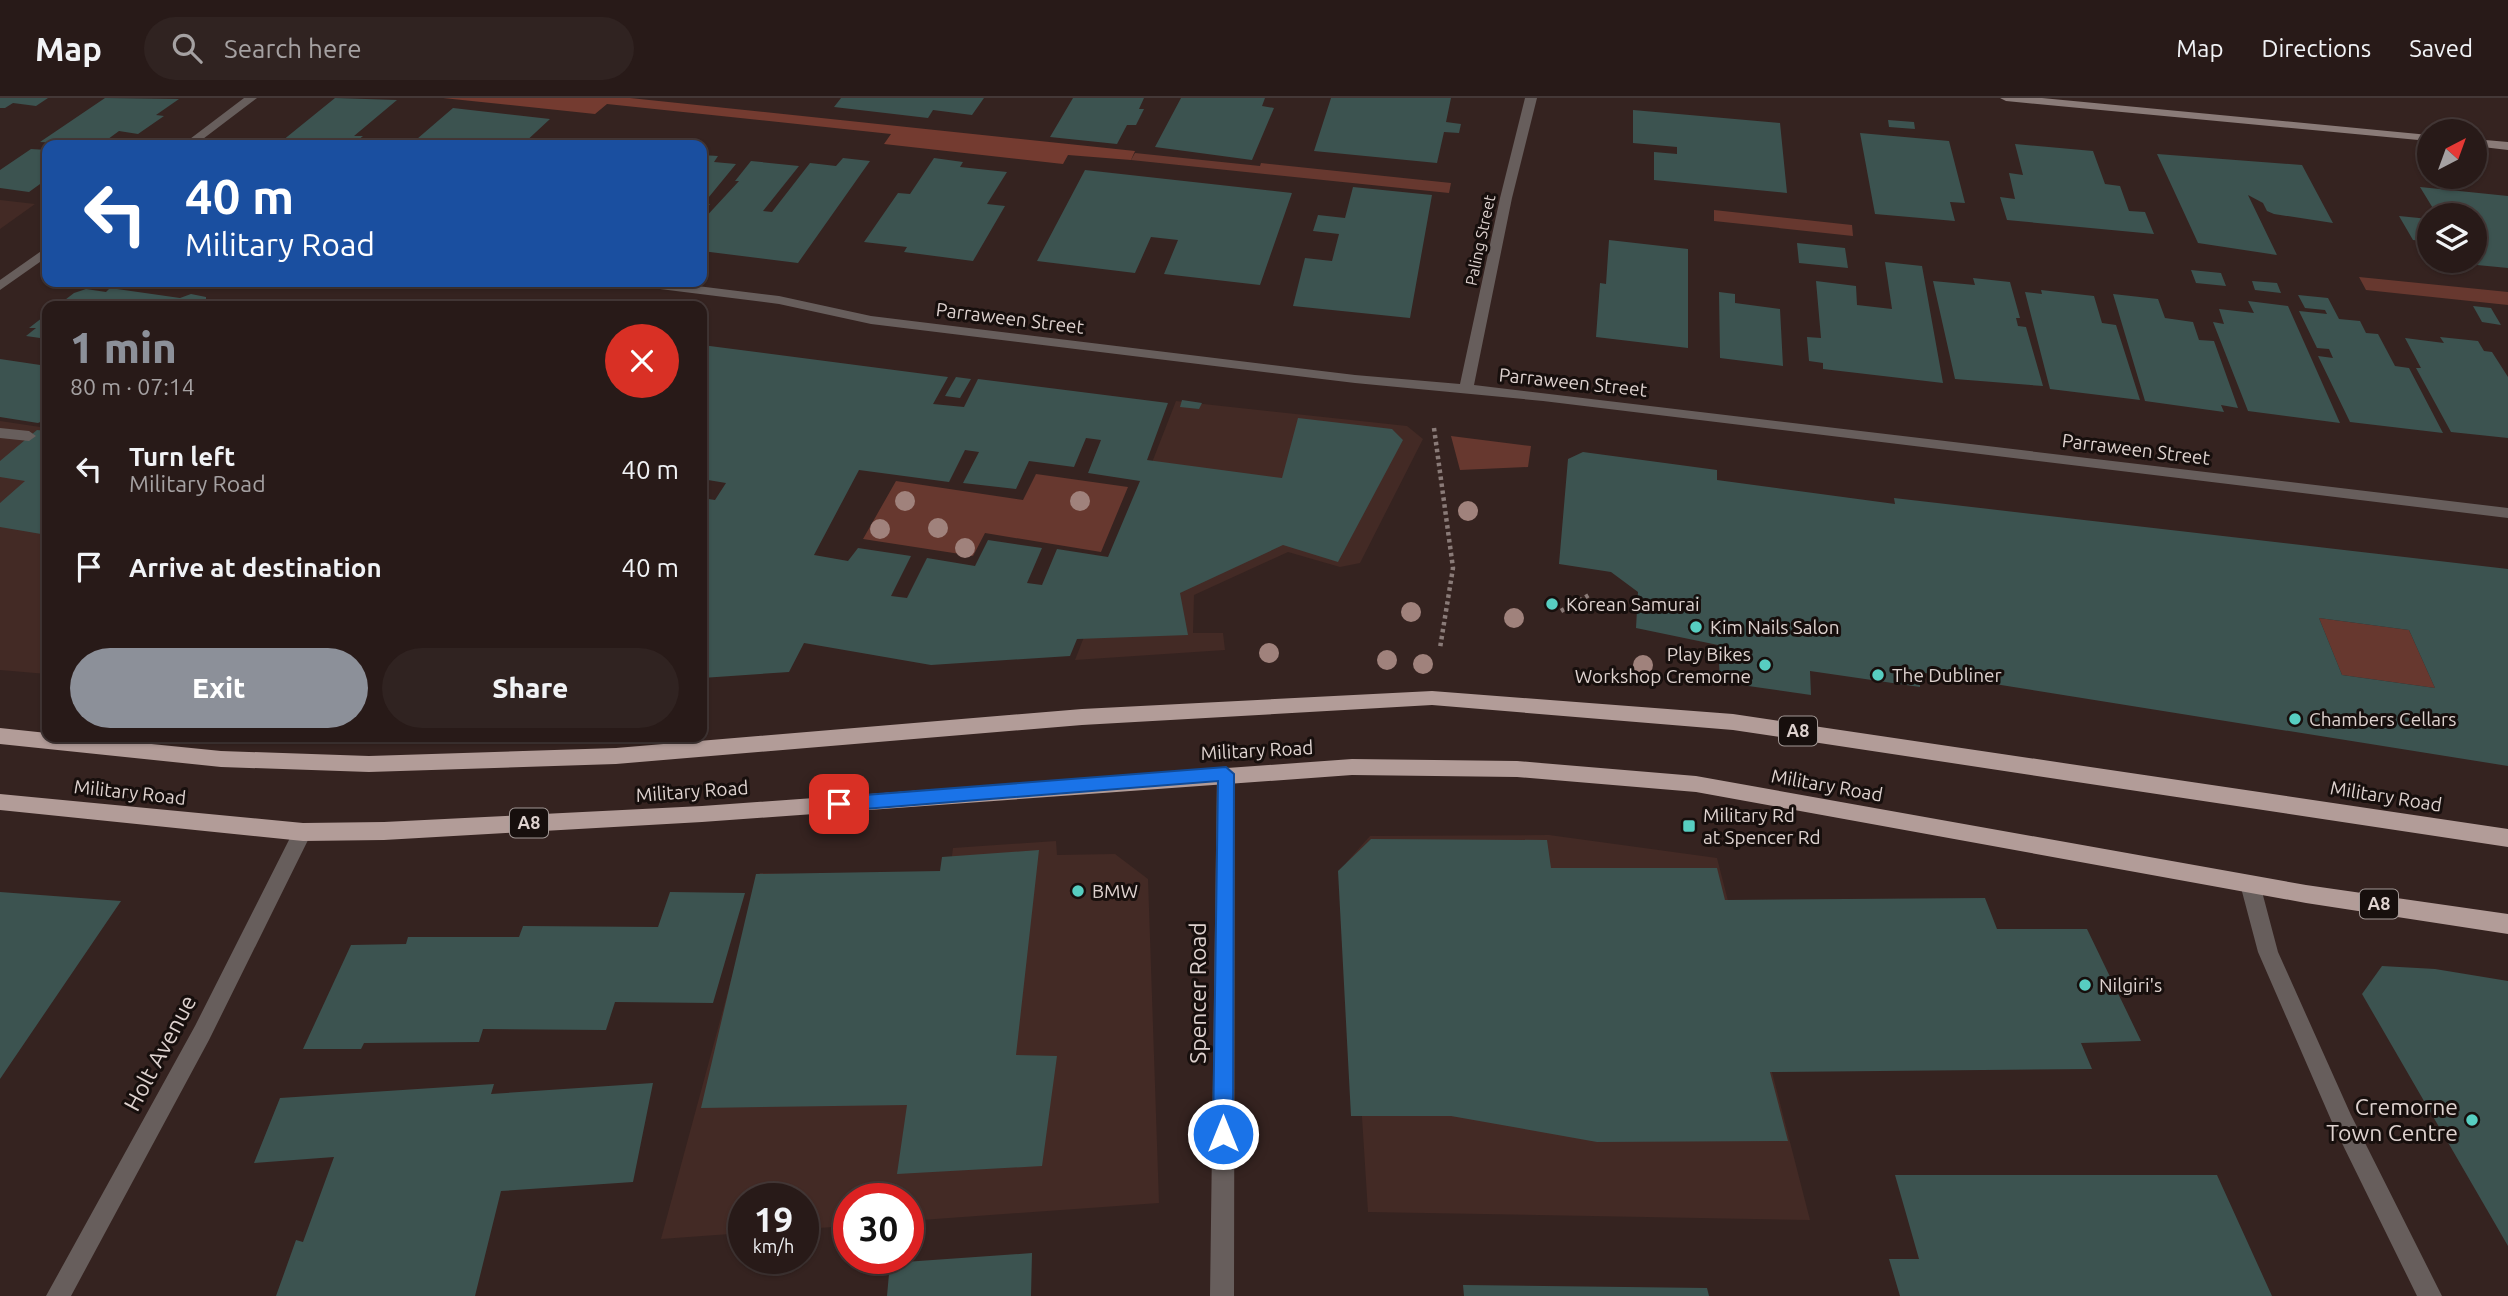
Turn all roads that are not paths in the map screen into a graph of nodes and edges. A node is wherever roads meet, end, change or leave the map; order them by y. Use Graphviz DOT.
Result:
graph roads {
  1 [pos="251,98"];
  2 [pos="1531,98"];
  3 [pos="2006,98"];
  4 [pos="2020,99"];
  5 [pos="2417,137"];
  6 [pos="195,140"];
  7 [pos="2487,144"];
  8 [pos="2508,146"];
  9 [pos="42,255"];
  10 [pos="0,286"];
  11 [pos="675,287"];
  12 [pos="1466,390"];
  13 [pos="0,433"];
  14 [pos="29,436"];
  15 [pos="2508,513"];
  16 [pos="0,736"];
  17 [pos="42,740"];
  18 [pos="58,742"];
  19 [pos="1226,774"];
  20 [pos="0,802"];
  21 [pos="303,832"];
  22 [pos="2508,838"];
  23 [pos="2249,884"];
  24 [pos="2508,924"];
  25 [pos="58,1296"];
  26 [pos="1222,1296"];
  27 [pos="2430,1296"];
  1 -- 6 [label="street"];
  2 -- 12 [label="street, Paling Street"];
  3 -- 4 [label="main road"];
  4 -- 5 [label="main road"];
  7 -- 8 [label="main road"];
  9 -- 10 [label="street"];
  11 -- 12 [label="street, Parraween Street"];
  12 -- 15 [label="street, Parraween Street"];
  13 -- 14 [label="street"];
  16 -- 17 [label="highway, Military Road / A8"];
  18 -- 22 [label="highway, Military Road / A8"];
  19 -- 21 [label="highway, Military Road / A8"];
  19 -- 23 [label="highway, Military Road / A8"];
  19 -- 26 [label="street, Spencer Road"];
  20 -- 21 [label="highway, Military Road / A8"];
  21 -- 25 [label="street, Holt Avenue"];
  23 -- 24 [label="highway, Military Road / A8"];
  23 -- 27 [label="street"];
}
